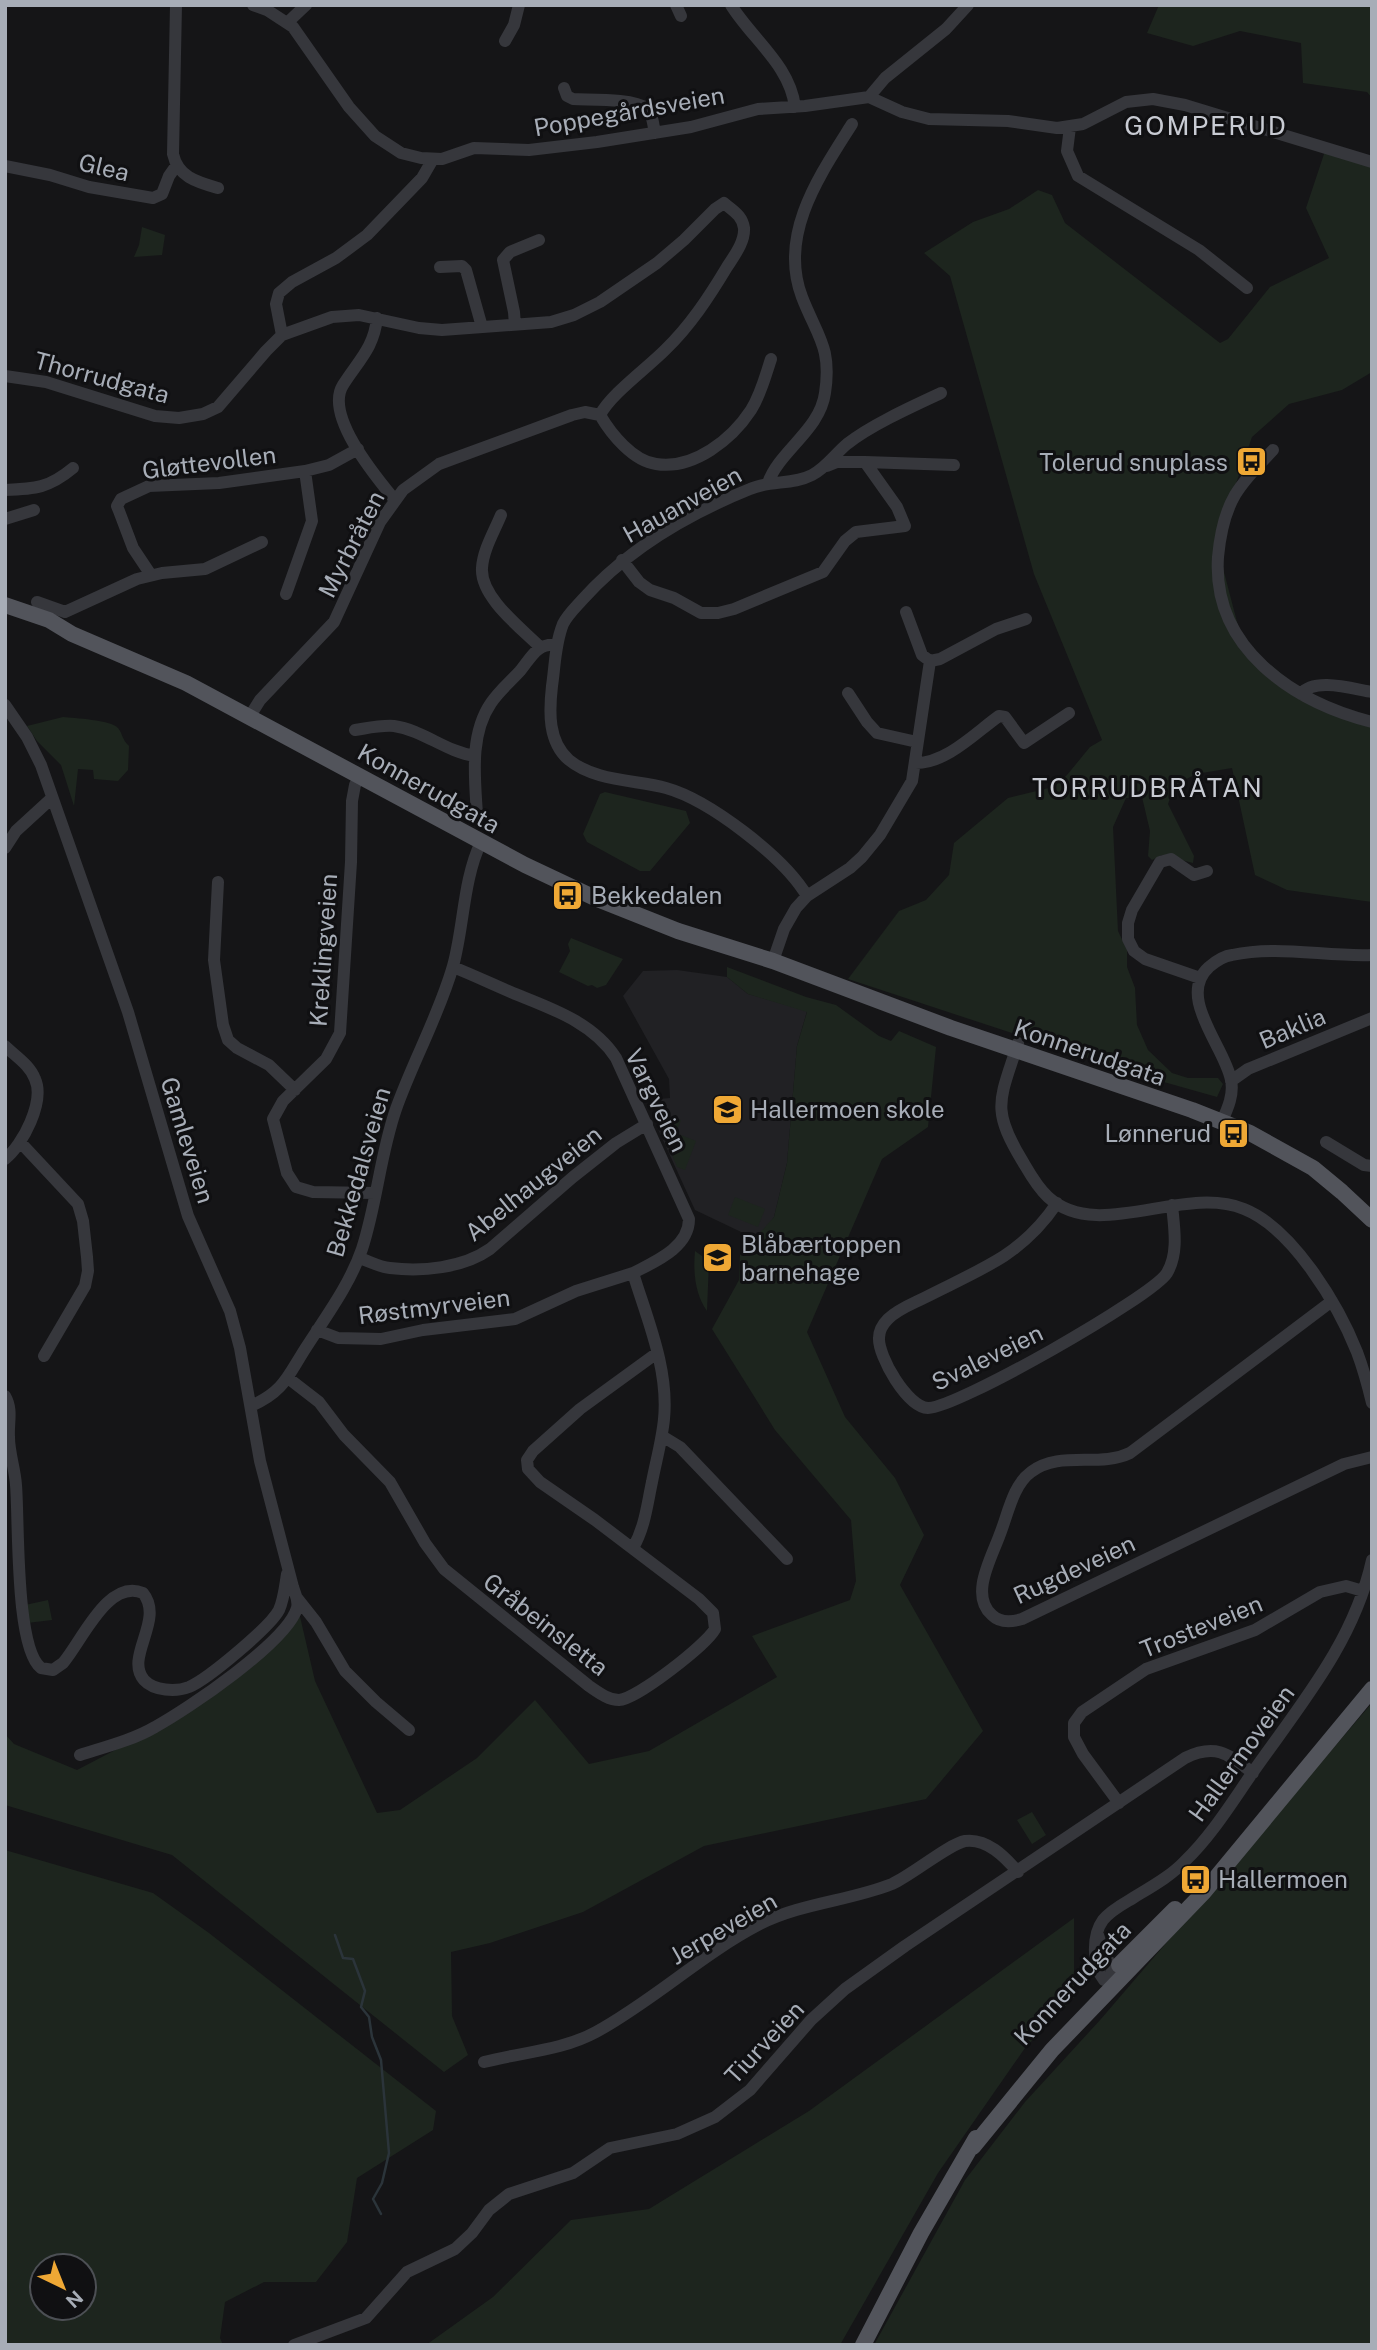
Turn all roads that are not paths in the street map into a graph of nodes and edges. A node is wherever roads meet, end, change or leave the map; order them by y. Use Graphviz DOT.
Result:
graph roads {
  1 [pos="176,5"];
  2 [pos="253,5"];
  3 [pos="306,5"];
  4 [pos="519,5"];
  5 [pos="731,5"];
  6 [pos="968,5"];
  7 [pos="287,23"];
  8 [pos="505,41"];
  9 [pos="564,88"];
  10 [pos="869,97"];
  11 [pos="795,107"];
  12 [pos="852,124"];
  13 [pos="1070,127"];
  14 [pos="655,133"];
  15 [pos="433,159"];
  16 [pos="1372,162"];
  17 [pos="5,166"];
  18 [pos="176,166"];
  19 [pos="218,188"];
  20 [pos="539,240"];
  21 [pos="440,267"];
  22 [pos="1247,288"];
  23 [pos="377,318"];
  24 [pos="515,325"];
  25 [pos="482,327"];
  26 [pos="282,335"];
  27 [pos="771,359"];
  28 [pos="5,376"];
  29 [pos="941,394"];
  30 [pos="600,415"];
  31 [pos="358,449"];
  32 [pos="1273,450"];
  33 [pos="865,462"];
  34 [pos="954,465"];
  35 [pos="73,468"];
  36 [pos="824,468"];
  37 [pos="305,471"];
  38 [pos="768,483"];
  39 [pos="5,490"];
  40 [pos="394,499"];
  41 [pos="34,510"];
  42 [pos="501,515"];
  43 [pos="5,519"];
  44 [pos="262,542"];
  45 [pos="622,560"];
  46 [pos="151,575"];
  47 [pos="286,594"];
  48 [pos="37,602"];
  49 [pos="5,605"];
  50 [pos="906,612"];
  51 [pos="5,615"];
  52 [pos="1026,619"];
  53 [pos="72,634"];
  54 [pos="557,645"];
  55 [pos="540,647"];
  56 [pos="930,661"];
  57 [pos="1372,691"];
  58 [pos="848,694"];
  59 [pos="1301,694"];
  60 [pos="5,705"];
  61 [pos="1069,713"];
  62 [pos="250,716"];
  63 [pos="1372,722"];
  64 [pos="355,730"];
  65 [pos="917,742"];
  66 [pos="475,756"];
  67 [pos="916,763"];
  68 [pos="360,776"];
  69 [pos="52,797"];
  70 [pos="477,815"];
  71 [pos="481,842"];
  72 [pos="5,848"];
  73 [pos="1207,871"];
  74 [pos="218,882"];
  75 [pos="807,896"];
  76 [pos="1372,955"];
  77 [pos="773,961"];
  78 [pos="453,967"];
  79 [pos="1200,978"];
  80 [pos="1372,1018"];
  81 [pos="5,1046"];
  82 [pos="1017,1047"];
  83 [pos="1231,1080"];
  84 [pos="295,1090"];
  85 [pos="1224,1117"];
  86 [pos="647,1124"];
  87 [pos="1326,1142"];
  88 [pos="21,1143"];
  89 [pos="5,1159"];
  90 [pos="1372,1166"];
  91 [pos="375,1193"];
  92 [pos="1056,1203"];
  93 [pos="1172,1205"];
  94 [pos="1372,1205"];
  95 [pos="1372,1220"];
  96 [pos="359,1258"];
  97 [pos="633,1273"];
  98 [pos="1332,1301"];
  99 [pos="317,1330"];
  100 [pos="657,1353"];
  101 [pos="44,1356"];
  102 [pos="288,1378"];
  103 [pos="5,1396"];
  104 [pos="1372,1403"];
  105 [pos="251,1406"];
  106 [pos="662,1437"];
  107 [pos="1372,1457"];
  108 [pos="633,1548"];
  109 [pos="787,1559"];
  110 [pos="1372,1560"];
  111 [pos="288,1570"];
  112 [pos="1363,1591"];
  113 [pos="297,1598"];
  114 [pos="1372,1689"];
  115 [pos="409,1730"];
  116 [pos="80,1755"];
  117 [pos="1253,1773"];
  118 [pos="1119,1803"];
  119 [pos="1018,1872"];
  120 [pos="1111,1978"];
  121 [pos="484,2062"];
  122 [pos="294,2345"];
  123 [pos="863,2345"];
  1 -- 18 [label="street"];
  2 -- 7 [label="street, Poppegårdsveien"];
  3 -- 7 [label="street"];
  4 -- 8 [label="street"];
  5 -- 11 [label="street"];
  6 -- 10 [label="street"];
  7 -- 15 [label="street, Poppegårdsveien"];
  9 -- 14 [label="street"];
  10 -- 11 [label="street, Poppegårdsveien"];
  10 -- 13 [label="street"];
  11 -- 14 [label="street, Poppegårdsveien"];
  12 -- 38 [label="street, Hauanveien"];
  13 -- 16 [label="street"];
  13 -- 22 [label="street"];
  14 -- 15 [label="street, Poppegårdsveien"];
  15 -- 26 [label="street"];
  17 -- 18 [label="street, Glea"];
  18 -- 19 [label="street"];
  20 -- 24 [label="street"];
  21 -- 25 [label="street"];
  23 -- 25 [label="street"];
  23 -- 26 [label="street"];
  23 -- 31 [label="street"];
  24 -- 25 [label="street"];
  24 -- 30 [label="street"];
  26 -- 28 [label="street, Thorrudgata"];
  27 -- 30 [label="street"];
  29 -- 36 [label="street"];
  30 -- 40 [label="street, Myrbråten"];
  31 -- 37 [label="street, Gløttevollen"];
  31 -- 40 [label="street"];
  32 -- 59 [label="street"];
  33 -- 34 [label="street"];
  33 -- 36 [label="street"];
  33 -- 45 [label="street"];
  35 -- 39 [label="street"];
  36 -- 38 [label="street"];
  37 -- 46 [label="street, Gløttevollen"];
  37 -- 47 [label="street, Gløttevollen"];
  38 -- 45 [label="street, Hauanveien"];
  40 -- 62 [label="street, Myrbråten"];
  41 -- 43 [label="street"];
  42 -- 55 [label="street"];
  44 -- 46 [label="street"];
  45 -- 54 [label="street, Hauanveien"];
  46 -- 48 [label="street"];
  49 -- 53 [label="main road, Konnerudgata"];
  50 -- 56 [label="street"];
  51 -- 53 [label="main road, Konnerudgata"];
  52 -- 56 [label="street"];
  53 -- 62 [label="main road, Konnerudgata"];
  54 -- 55 [label="street"];
  54 -- 75 [label="street, Hauanveien"];
  55 -- 66 [label="street"];
  56 -- 65 [label="street"];
  57 -- 59 [label="street"];
  58 -- 65 [label="street"];
  59 -- 63 [label="street"];
  60 -- 69 [label="street, Gamleveien"];
  61 -- 67 [label="street"];
  62 -- 68 [label="main road, Konnerudgata"];
  64 -- 66 [label="street"];
  65 -- 67 [label="street"];
  66 -- 70 [label="street"];
  67 -- 75 [label="street"];
  68 -- 71 [label="main road, Konnerudgata"];
  68 -- 84 [label="street, Kreklingveien"];
  69 -- 72 [label="street"];
  69 -- 105 [label="street, Gamleveien"];
  71 -- 77 [label="main road, Konnerudgata"];
  71 -- 78 [label="street, Bekkedalsveien"];
  73 -- 79 [label="street"];
  74 -- 84 [label="street"];
  75 -- 77 [label="street"];
  76 -- 79 [label="street"];
  77 -- 82 [label="main road, Konnerudgata"];
  78 -- 86 [label="street, Vargveien"];
  78 -- 91 [label="street, Bekkedalsveien"];
  79 -- 83 [label="street"];
  80 -- 83 [label="street, Baklia"];
  81 -- 88 [label="street"];
  82 -- 85 [label="main road, Konnerudgata"];
  82 -- 92 [label="street"];
  83 -- 85 [label="street"];
  84 -- 91 [label="street, Kreklingveien"];
  85 -- 94 [label="main road, Konnerudgata"];
  85 -- 95 [label="main road, Konnerudgata"];
  86 -- 96 [label="street, Abelhaugveien"];
  86 -- 97 [label="street, Vargveien"];
  87 -- 90 [label="street"];
  88 -- 89 [label="street"];
  88 -- 101 [label="street"];
  91 -- 96 [label="street, Bekkedalsveien"];
  92 -- 93 [label="street"];
  92 -- 93 [label="street, Svaleveien"];
  93 -- 98 [label="street"];
  96 -- 99 [label="street, Bekkedalsveien"];
  97 -- 99 [label="street, Røstmyrveien"];
  97 -- 100 [label="street"];
  98 -- 104 [label="street"];
  98 -- 107 [label="street, Rugdeveien"];
  99 -- 102 [label="street, Bekkedalsveien"];
  100 -- 106 [label="street"];
  100 -- 108 [label="street, Gråbeinsletta"];
  102 -- 105 [label="street, Bekkedalsveien"];
  102 -- 108 [label="street, Gråbeinsletta"];
  103 -- 111 [label="street"];
  105 -- 111 [label="street, Gamleveien"];
  106 -- 108 [label="street"];
  106 -- 109 [label="street"];
  110 -- 112 [label="street, Hallermoveien"];
  111 -- 113 [label="street, Gamleveien"];
  112 -- 117 [label="street, Hallermoveien"];
  112 -- 118 [label="street, Trosteveien"];
  113 -- 115 [label="street, Gamleveien"];
  113 -- 116 [label="street"];
  114 -- 120 [label="main road, Konnerudgata"];
  117 -- 118 [label="street, Tiurveien"];
  117 -- 120 [label="street, Hallermoveien"];
  118 -- 119 [label="street, Tiurveien"];
  119 -- 121 [label="street, Jerpeveien"];
  119 -- 122 [label="street, Tiurveien"];
  120 -- 123 [label="main road, Konnerudgata"];
}
